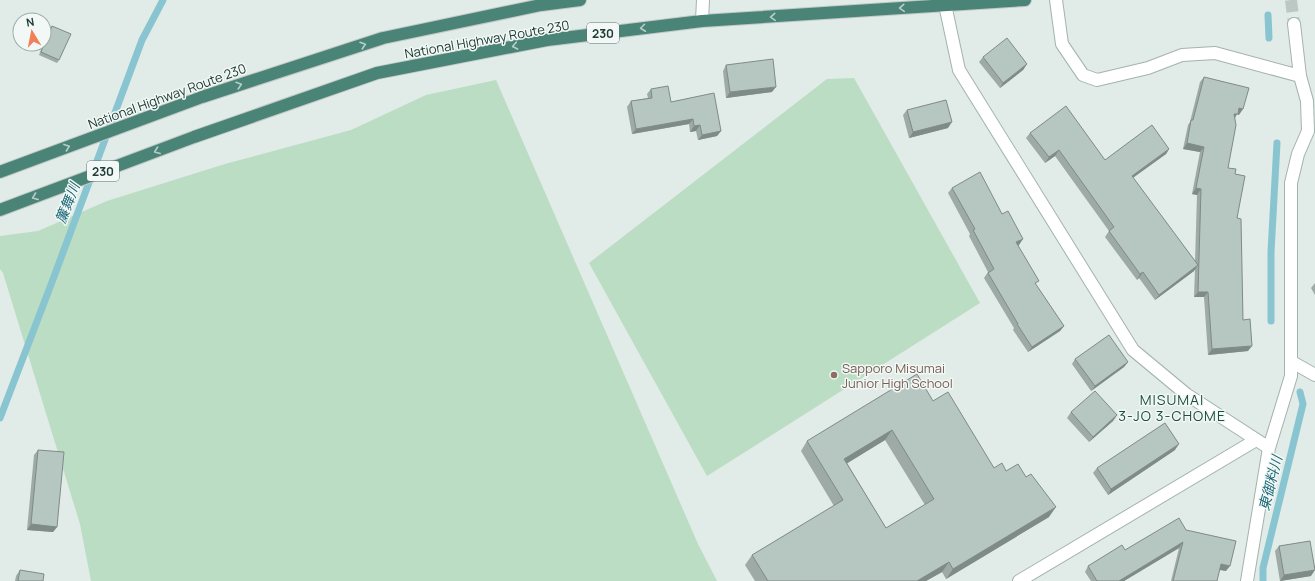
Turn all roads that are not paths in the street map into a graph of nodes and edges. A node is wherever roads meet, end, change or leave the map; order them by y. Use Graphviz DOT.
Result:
graph roads {
  1 [pos="580,0"];
  2 [pos="703,0"];
  3 [pos="1025,0"];
  4 [pos="1056,0"];
  5 [pos="944,3"];
  6 [pos="702,21"];
  7 [pos="1294,24"];
  8 [pos="1300,76"];
  9 [pos="1311,102"];
  10 [pos="0,172"];
  11 [pos="0,210"];
  12 [pos="1292,362"];
  13 [pos="1315,375"];
  14 [pos="1256,440"];
  15 [pos="1268,448"];
  16 [pos="1019,581"];
  17 [pos="1247,581"];
  10 -- 1 [label="highway, National Highway Route 230, one-way"];
  2 -- 6 [label="street"];
  3 -- 5 [label="highway, National Highway Route 230 / 230"];
  4 -- 8 [label="street"];
  5 -- 6 [label="highway, National Highway Route 230 / 230, one-way"];
  5 -- 14 [label="street"];
  6 -- 11 [label="highway, National Highway Route 230 / 230, one-way"];
  7 -- 8 [label="street"];
  8 -- 9 [label="street"];
  9 -- 12 [label="street"];
  12 -- 13 [label="street"];
  12 -- 15 [label="street"];
  14 -- 15 [label="street"];
  14 -- 16 [label="street"];
  15 -- 17 [label="street"];
}
